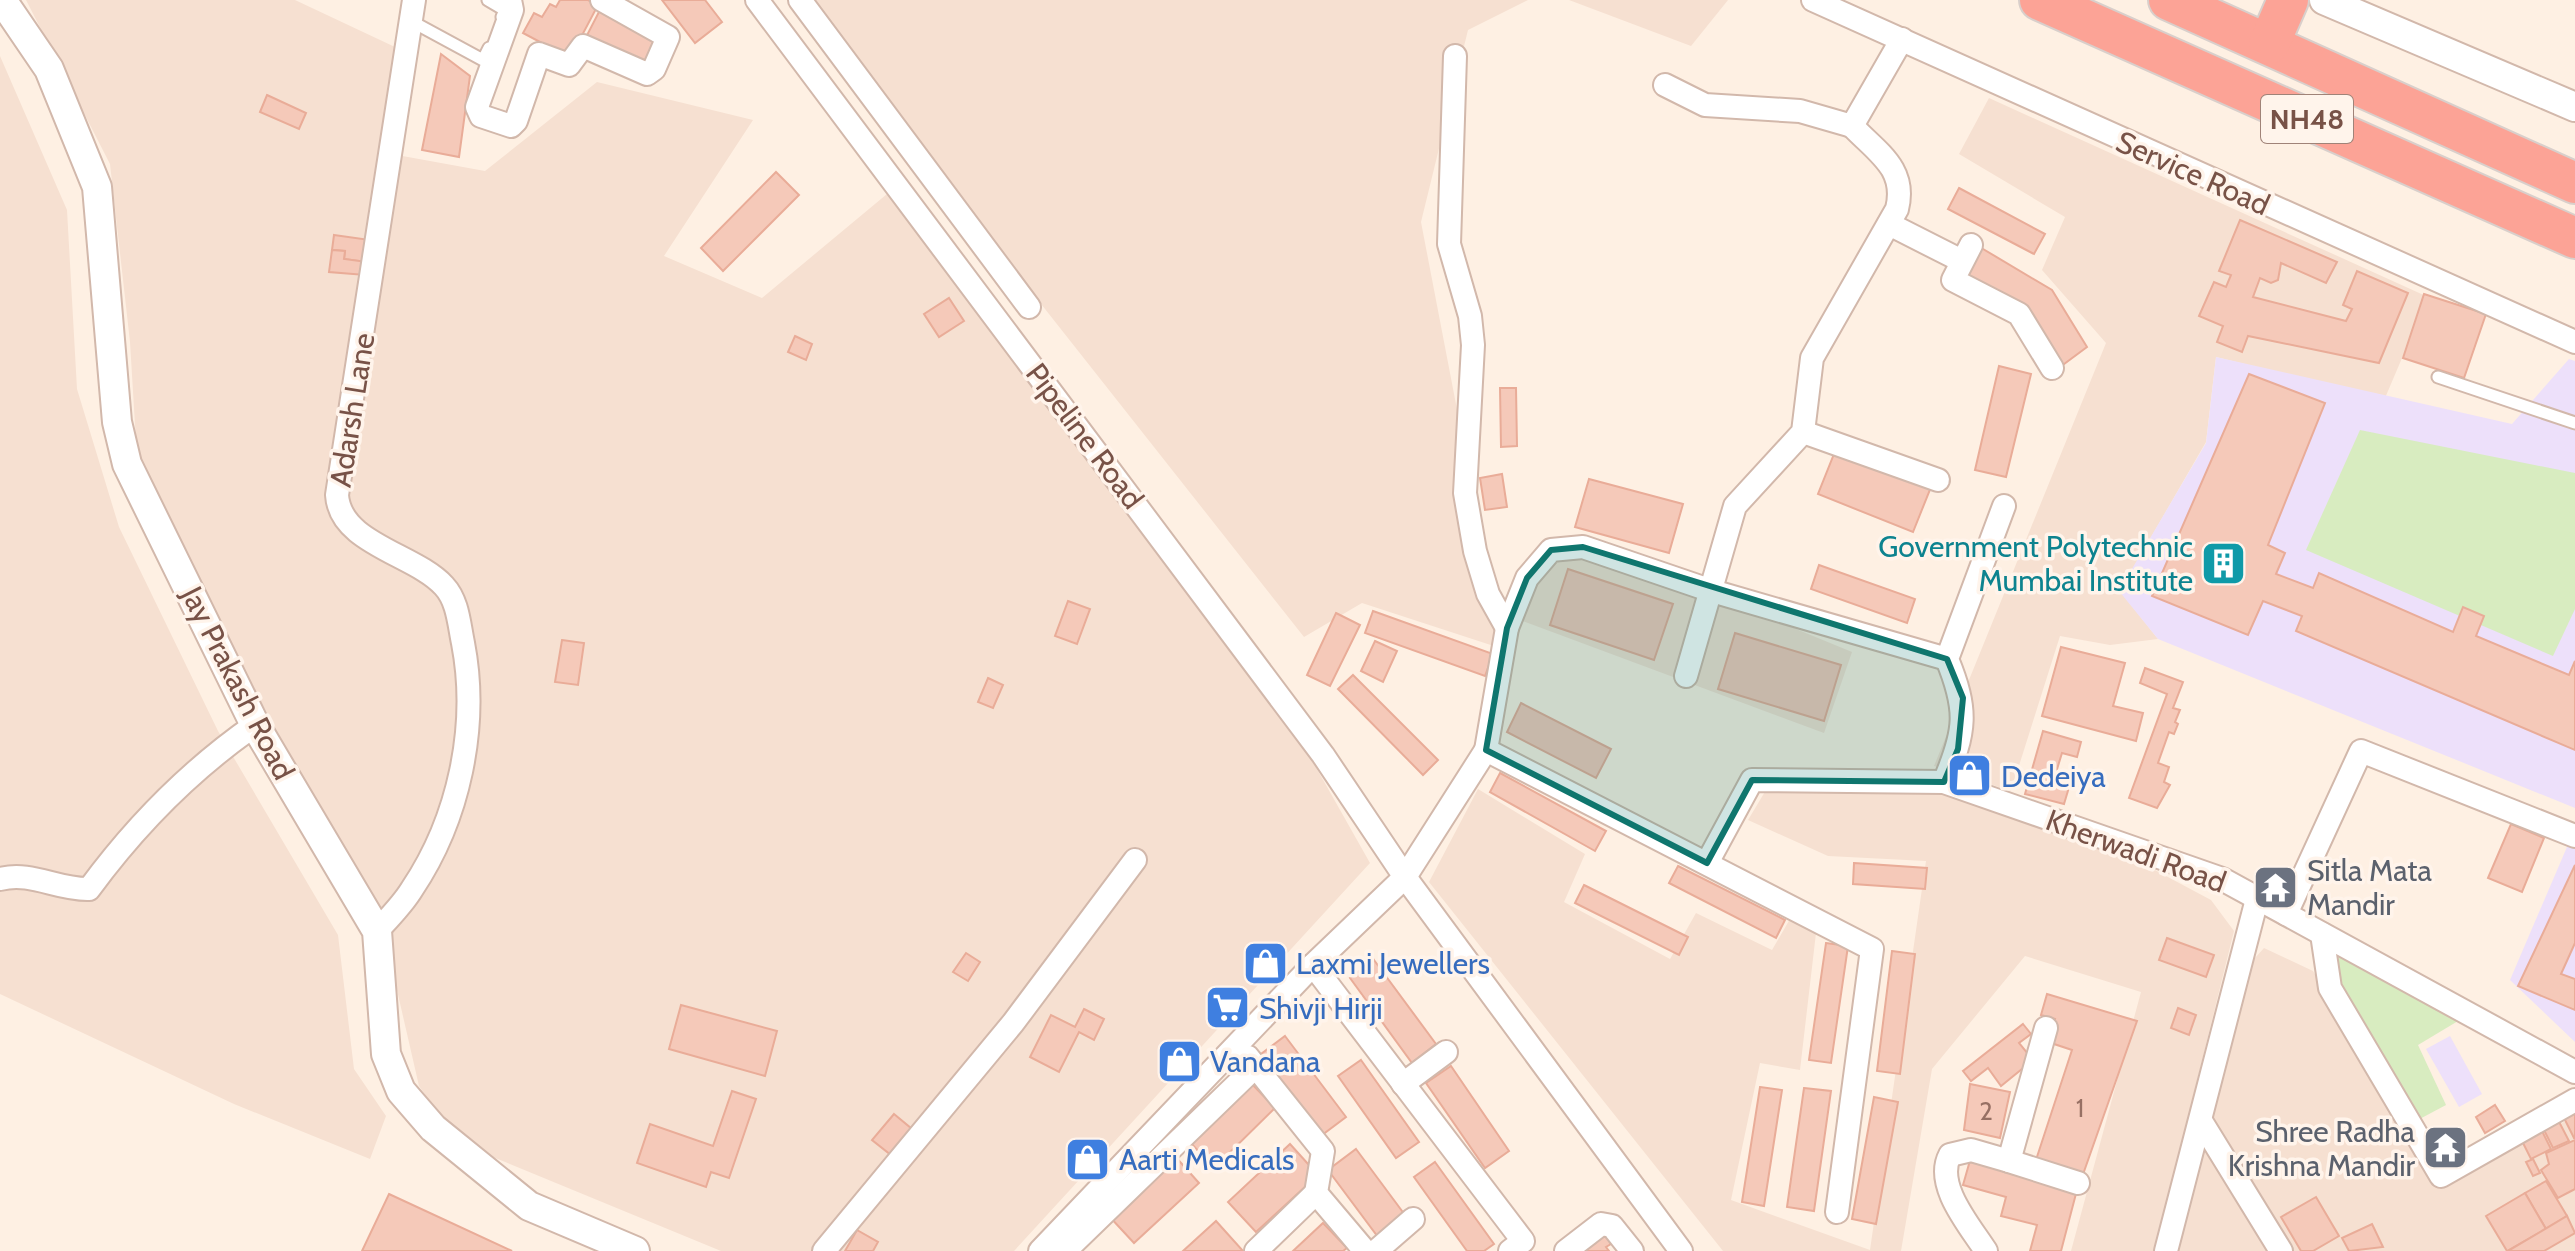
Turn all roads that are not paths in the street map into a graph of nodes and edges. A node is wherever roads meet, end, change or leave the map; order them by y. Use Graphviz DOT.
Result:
graph roads {
  1 [pos="2,0"];
  2 [pos="488,0"];
  3 [pos="510,0"];
  4 [pos="602,0"];
  5 [pos="757,0"];
  6 [pos="800,0"];
  7 [pos="1813,0"];
  8 [pos="2040,0"];
  9 [pos="2169,0"];
  10 [pos="2288,0"];
  11 [pos="2324,0"];
  12 [pos="412,11"];
  13 [pos="1902,39"];
  14 [pos="2269,44"];
  15 [pos="1455,56"];
  16 [pos="1665,85"];
  17 [pos="2575,107"];
  18 [pos="1852,126"];
  19 [pos="2575,183"];
  20 [pos="1889,224"];
  21 [pos="2575,238"];
  22 [pos="1029,307"];
  23 [pos="2575,342"];
  24 [pos="2052,368"];
  25 [pos="2438,377"];
  26 [pos="2575,423"];
  27 [pos="1803,432"];
  28 [pos="1938,480"];
  29 [pos="2004,506"];
  30 [pos="1712,591"];
  31 [pos="1507,628"];
  32 [pos="1947,659"];
  33 [pos="1686,676"];
  34 [pos="255,725"];
  35 [pos="1486,750"];
  36 [pos="1944,782"];
  37 [pos="2575,836"];
  38 [pos="1135,860"];
  39 [pos="1707,863"];
  40 [pos="1405,877"];
  41 [pos="0,879"];
  42 [pos="2257,899"];
  43 [pos="2286,914"];
  44 [pos="377,931"];
  45 [pos="2322,934"];
  46 [pos="1313,965"];
  47 [pos="2046,1028"];
  48 [pos="1238,1045"];
  49 [pos="1446,1052"];
  50 [pos="1255,1067"];
  51 [pos="2575,1072"];
  52 [pos="1403,1084"];
  53 [pos="2575,1100"];
  54 [pos="2201,1121"];
  55 [pos="2009,1161"];
  56 [pos="2078,1183"];
  57 [pos="1316,1193"];
  58 [pos="1837,1212"];
  59 [pos="1413,1219"];
  60 [pos="1521,1248"];
  61 [pos="635,1251"];
  62 [pos="824,1251"];
  63 [pos="1040,1251"];
  64 [pos="1065,1251"];
  65 [pos="1256,1251"];
  66 [pos="1365,1251"];
  67 [pos="1376,1251"];
  68 [pos="1566,1251"];
  69 [pos="1632,1251"];
  70 [pos="1681,1251"];
  71 [pos="1986,1251"];
  72 [pos="2166,1251"];
  73 [pos="2281,1251"];
  1 -- 34 [label="street, Jay Prakash Road"];
  2 -- 12 [label="lane"];
  3 -- 4 [label="street"];
  5 -- 40 [label="street, Pipeline Road"];
  6 -- 22 [label="street"];
  7 -- 13 [label="street, Service Road"];
  8 -- 21 [label="highway, NH48"];
  9 -- 14 [label="highway, NH48"];
  10 -- 14 [label="highway"];
  11 -- 17 [label="street"];
  12 -- 44 [label="street, Adarsh Lane"];
  13 -- 18 [label="street"];
  13 -- 23 [label="street, Service Road"];
  14 -- 19 [label="highway, NH48"];
  15 -- 31 [label="street"];
  16 -- 18 [label="street"];
  18 -- 20 [label="street"];
  20 -- 24 [label="street"];
  20 -- 27 [label="street"];
  25 -- 26 [label="lane"];
  27 -- 28 [label="street"];
  27 -- 30 [label="street"];
  29 -- 32 [label="street"];
  30 -- 31 [label="street"];
  30 -- 32 [label="street"];
  30 -- 33 [label="street"];
  31 -- 35 [label="street"];
  32 -- 36 [label="street"];
  34 -- 41 [label="street"];
  34 -- 44 [label="street, Jay Prakash Road"];
  35 -- 39 [label="street"];
  35 -- 40 [label="street"];
  36 -- 39 [label="street, Kherwadi Road"];
  36 -- 42 [label="street, Kherwadi Road"];
  37 -- 43 [label="street"];
  38 -- 62 [label="street"];
  39 -- 58 [label="street"];
  40 -- 46 [label="street"];
  40 -- 70 [label="street, Pipeline Road"];
  42 -- 43 [label="street, Kherwadi Road"];
  42 -- 54 [label="street"];
  43 -- 45 [label="street, Kherwadi Road"];
  44 -- 61 [label="street, Jay Prakash Road"];
  45 -- 51 [label="street, Kherwadi Road"];
  45 -- 53 [label="street"];
  46 -- 48 [label="street"];
  46 -- 52 [label="street"];
  47 -- 55 [label="street"];
  48 -- 50 [label="street"];
  48 -- 63 [label="street"];
  49 -- 52 [label="street"];
  50 -- 57 [label="street"];
  50 -- 64 [label="street"];
  52 -- 60 [label="street"];
  54 -- 72 [label="street"];
  54 -- 73 [label="street"];
  55 -- 56 [label="street"];
  55 -- 71 [label="street"];
  57 -- 65 [label="street"];
  57 -- 66 [label="street"];
  59 -- 67 [label="street"];
  68 -- 69 [label="street"];
}
